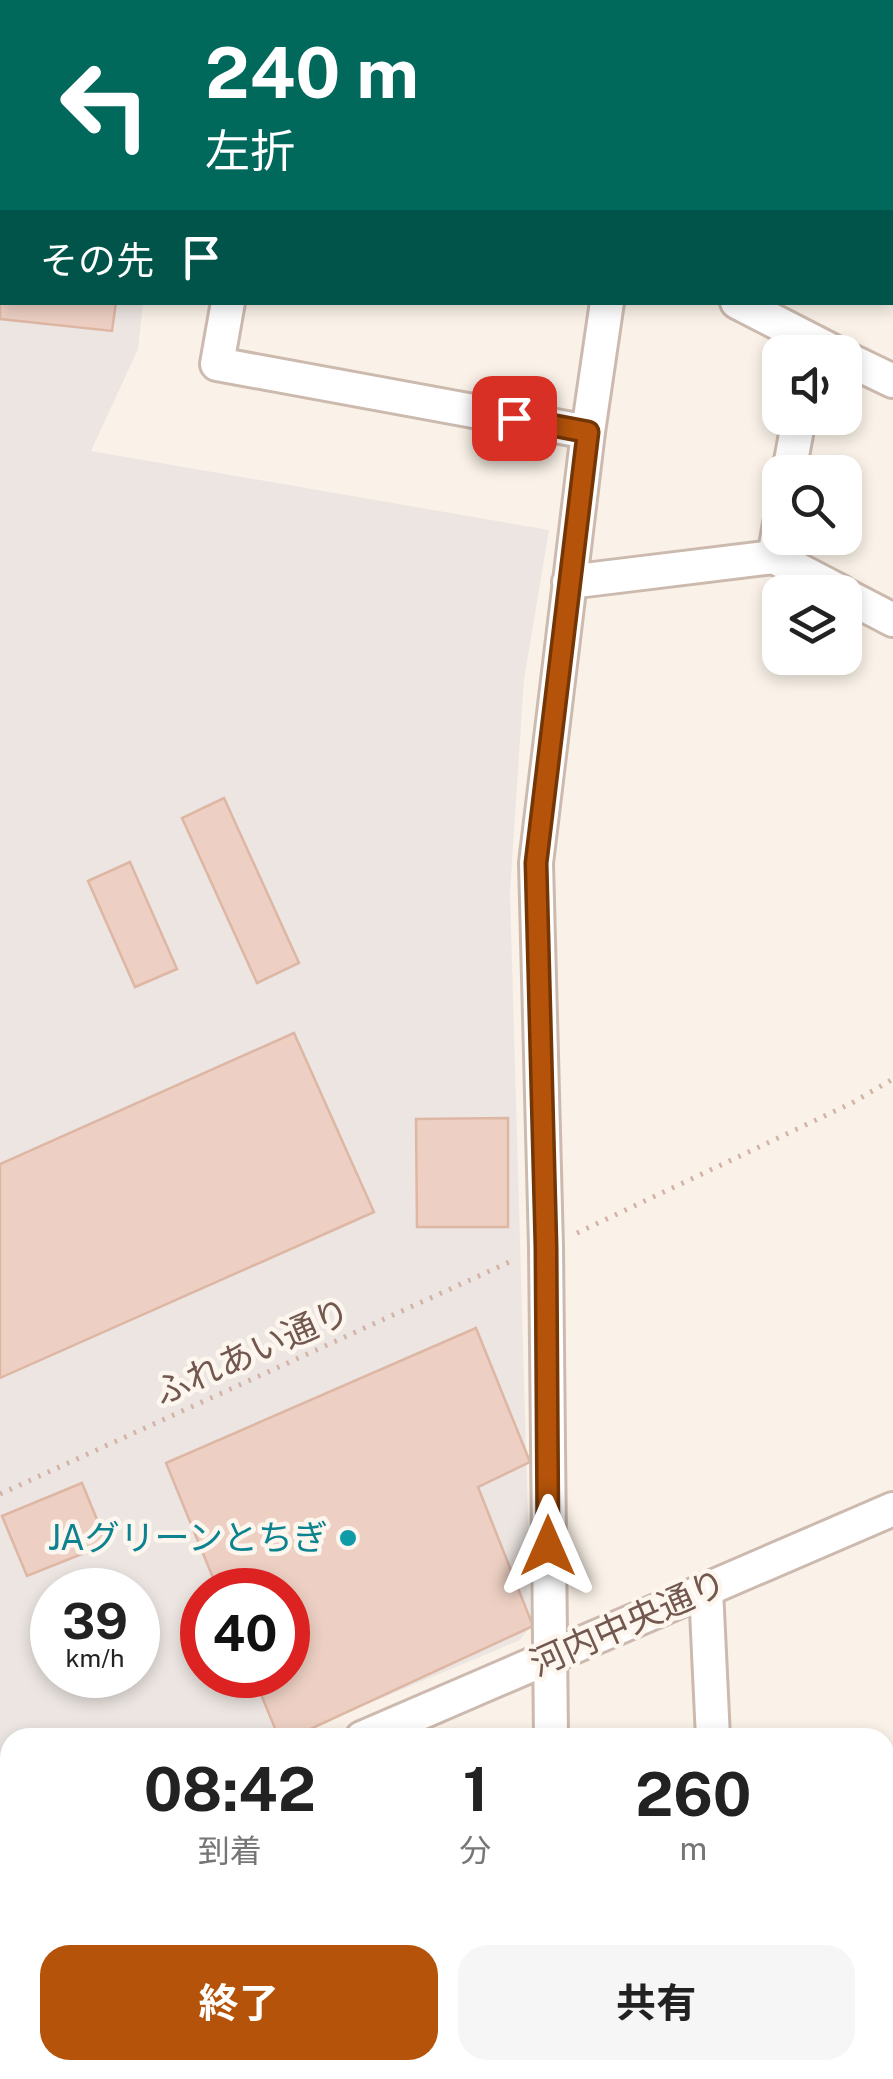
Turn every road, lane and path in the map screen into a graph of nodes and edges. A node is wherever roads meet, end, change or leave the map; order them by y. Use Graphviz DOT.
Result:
graph roads {
  1 [pos="227,305"];
  2 [pos="607,305"];
  3 [pos="742,305"];
  4 [pos="795,335"];
  5 [pos="862,366"];
  6 [pos="893,381"];
  7 [pos="588,432"];
  8 [pos="774,557"];
  9 [pos="808,575"];
  10 [pos="570,582"];
  11 [pos="862,604"];
  12 [pos="893,620"];
  13 [pos="893,1079"];
  14 [pos="563,1240"];
  15 [pos="524,1256"];
  16 [pos="0,1494"];
  17 [pos="893,1509"];
  18 [pos="706,1589"];
  19 [pos="549,1658"];
  20 [pos="385,1728"];
  21 [pos="550,1728"];
  22 [pos="713,1728"];
  1 -- 7 [label="street"];
  2 -- 7 [label="street"];
  3 -- 4 [label="street"];
  5 -- 6 [label="street"];
  7 -- 10 [label="street"];
  8 -- 9 [label="street"];
  8 -- 10 [label="street"];
  10 -- 19 [label="street"];
  11 -- 12 [label="street"];
  13 -- 14 [label="path"];
  15 -- 16 [label="path, ふれあい通り"];
  17 -- 18 [label="street, 河内中央通り"];
  18 -- 19 [label="street, 河内中央通り"];
  18 -- 22 [label="street"];
  19 -- 20 [label="street, 河内中央通り"];
  19 -- 21 [label="street"];
}
